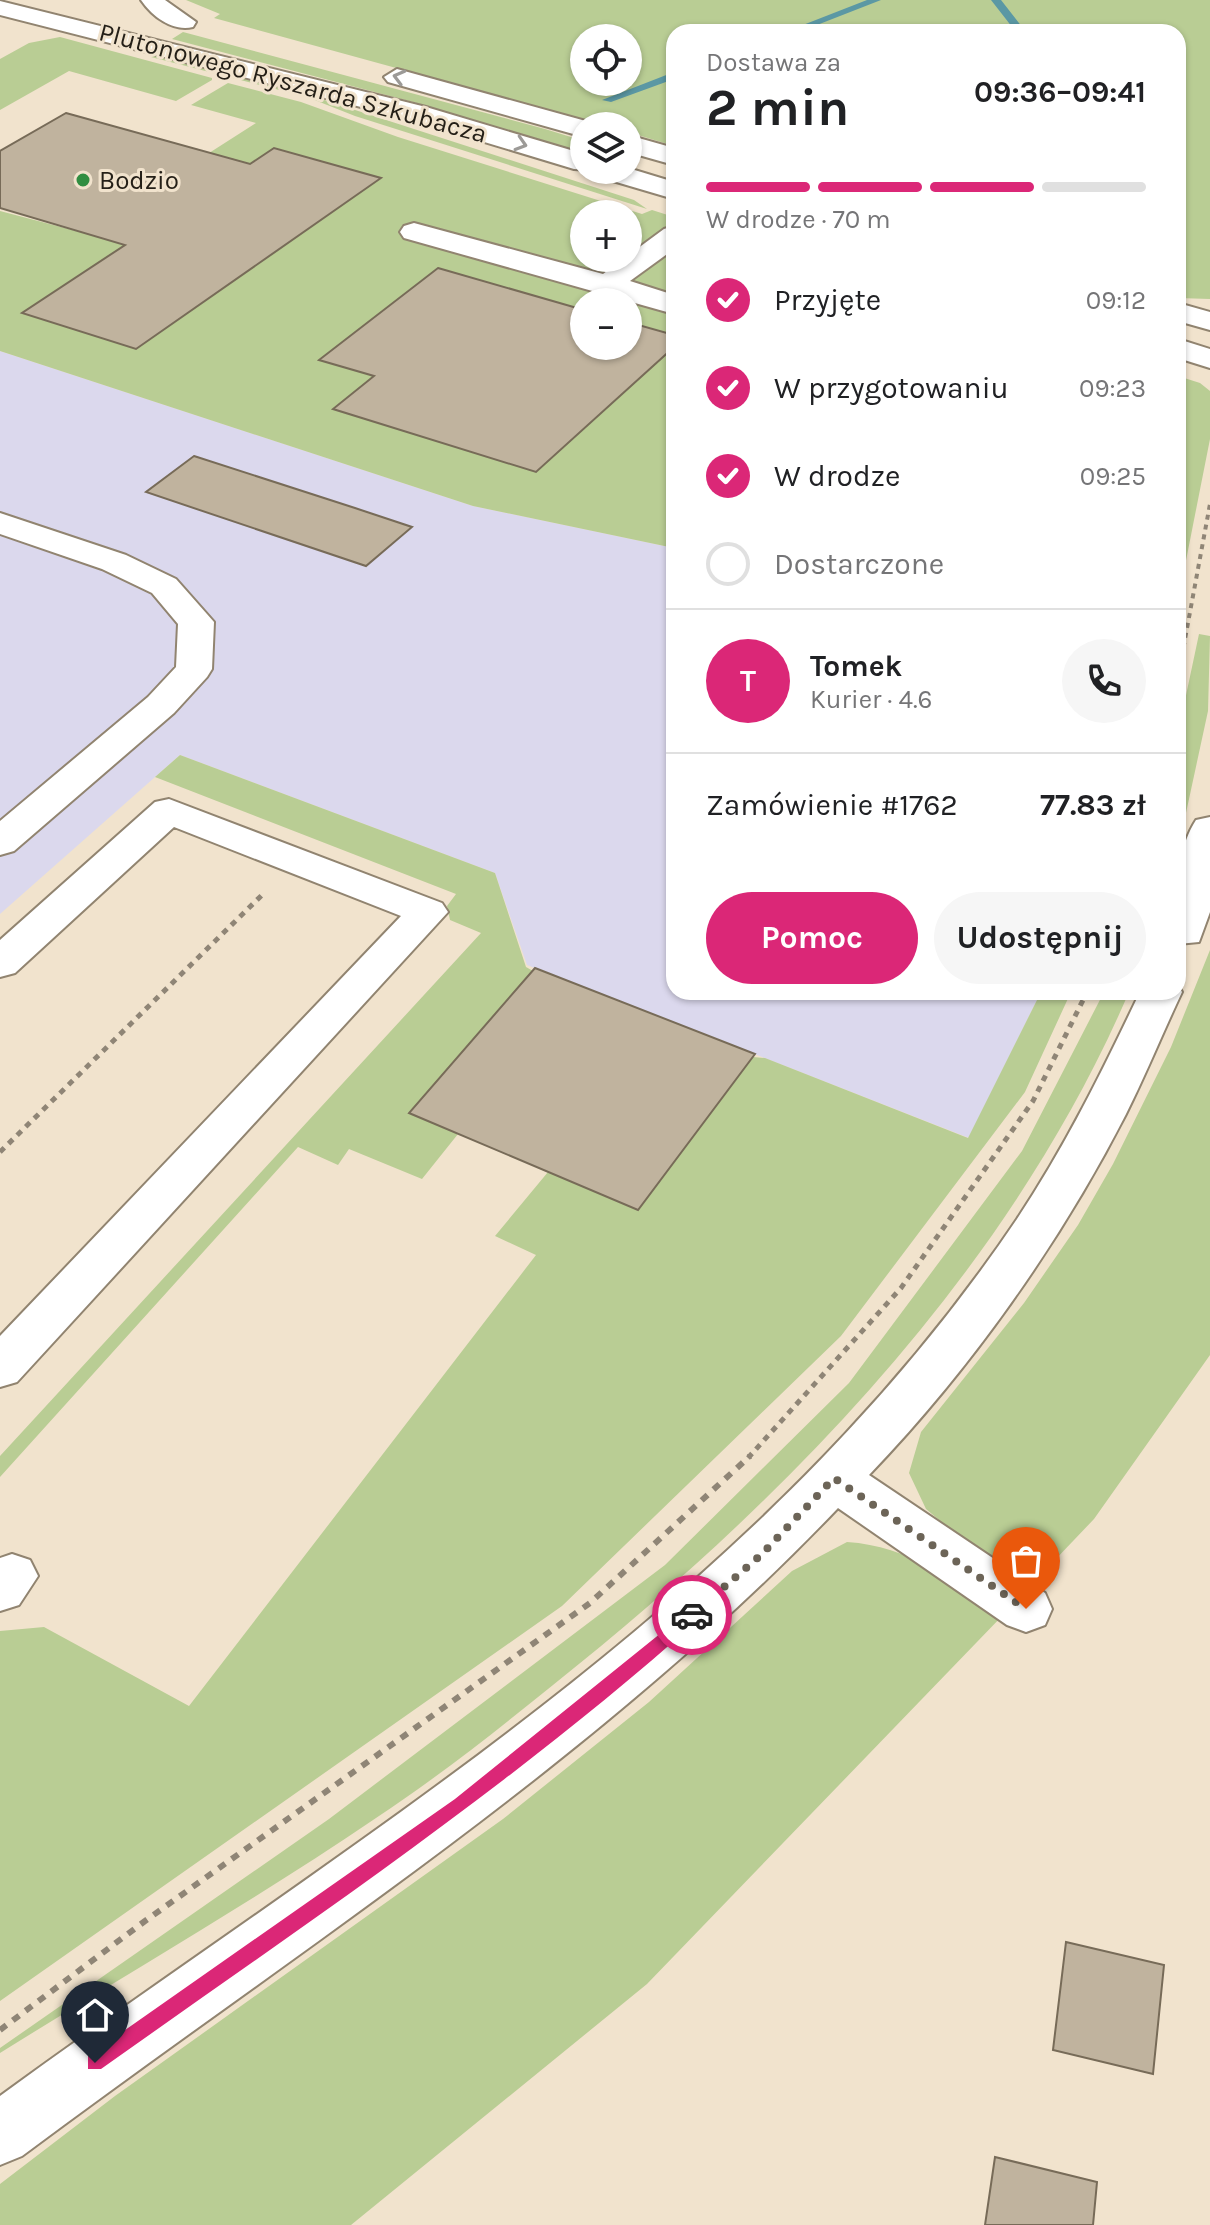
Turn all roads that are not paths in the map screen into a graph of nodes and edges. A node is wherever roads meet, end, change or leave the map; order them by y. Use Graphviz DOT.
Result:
graph roads {
  1 [pos="70,0"];
  2 [pos="153,0"];
  3 [pos="0,8"];
  4 [pos="129,9"];
  5 [pos="40,17"];
  6 [pos="184,22"];
  7 [pos="215,30"];
  8 [pos="0,39"];
  9 [pos="370,69"];
  10 [pos="570,125"];
  11 [pos="642,147"];
  12 [pos="666,155"];
  13 [pos="570,159"];
  14 [pos="642,181"];
  15 [pos="666,189"];
  16 [pos="414,232"];
  17 [pos="666,241"];
  18 [pos="608,284"];
  19 [pos="666,302"];
  20 [pos="1210,310"];
  21 [pos="1186,311"];
  22 [pos="1186,314"];
  23 [pos="1210,321"];
  24 [pos="1186,347"];
  25 [pos="1186,349"];
  26 [pos="1210,351"];
  27 [pos="1210,359"];
  28 [pos="0,523"];
  29 [pos="1210,829"];
  30 [pos="0,842"];
  31 [pos="1210,884"];
  32 [pos="1186,925"];
  33 [pos="1186,933"];
  34 [pos="0,963"];
  35 [pos="1157,1000"];
  36 [pos="0,1368"];
  37 [pos="834,1478"];
  38 [pos="1026,1609"];
  39 [pos="0,2134"];
  1 -- 5 [label="street"];
  2 -- 6 [label="street"];
  3 -- 5 [label="street, Plutonowego Ryszarda Szkubacza"];
  4 -- 6 [label="street, Plutonowego Ryszarda Szkubacza"];
  5 -- 8 [label="street"];
  5 -- 13 [label="street, Plutonowego Ryszarda Szkubacza, one-way"];
  6 -- 7 [label="street, Plutonowego Ryszarda Szkubacza"];
  10 -- 9 [label="street, Plutonowego Ryszarda Szkubacza, one-way"];
  11 -- 12 [label="street"];
  14 -- 15 [label="street"];
  16 -- 18 [label="street"];
  17 -- 18 [label="street"];
  18 -- 19 [label="street"];
  20 -- 21 [label="street"];
  22 -- 23 [label="street"];
  24 -- 26 [label="street"];
  25 -- 27 [label="street"];
  28 -- 30 [label="street"];
  29 -- 32 [label="street"];
  31 -- 33 [label="street"];
  34 -- 36 [label="street"];
  35 -- 37 [label="street"];
  37 -- 38 [label="street"];
  37 -- 39 [label="street"];
}
